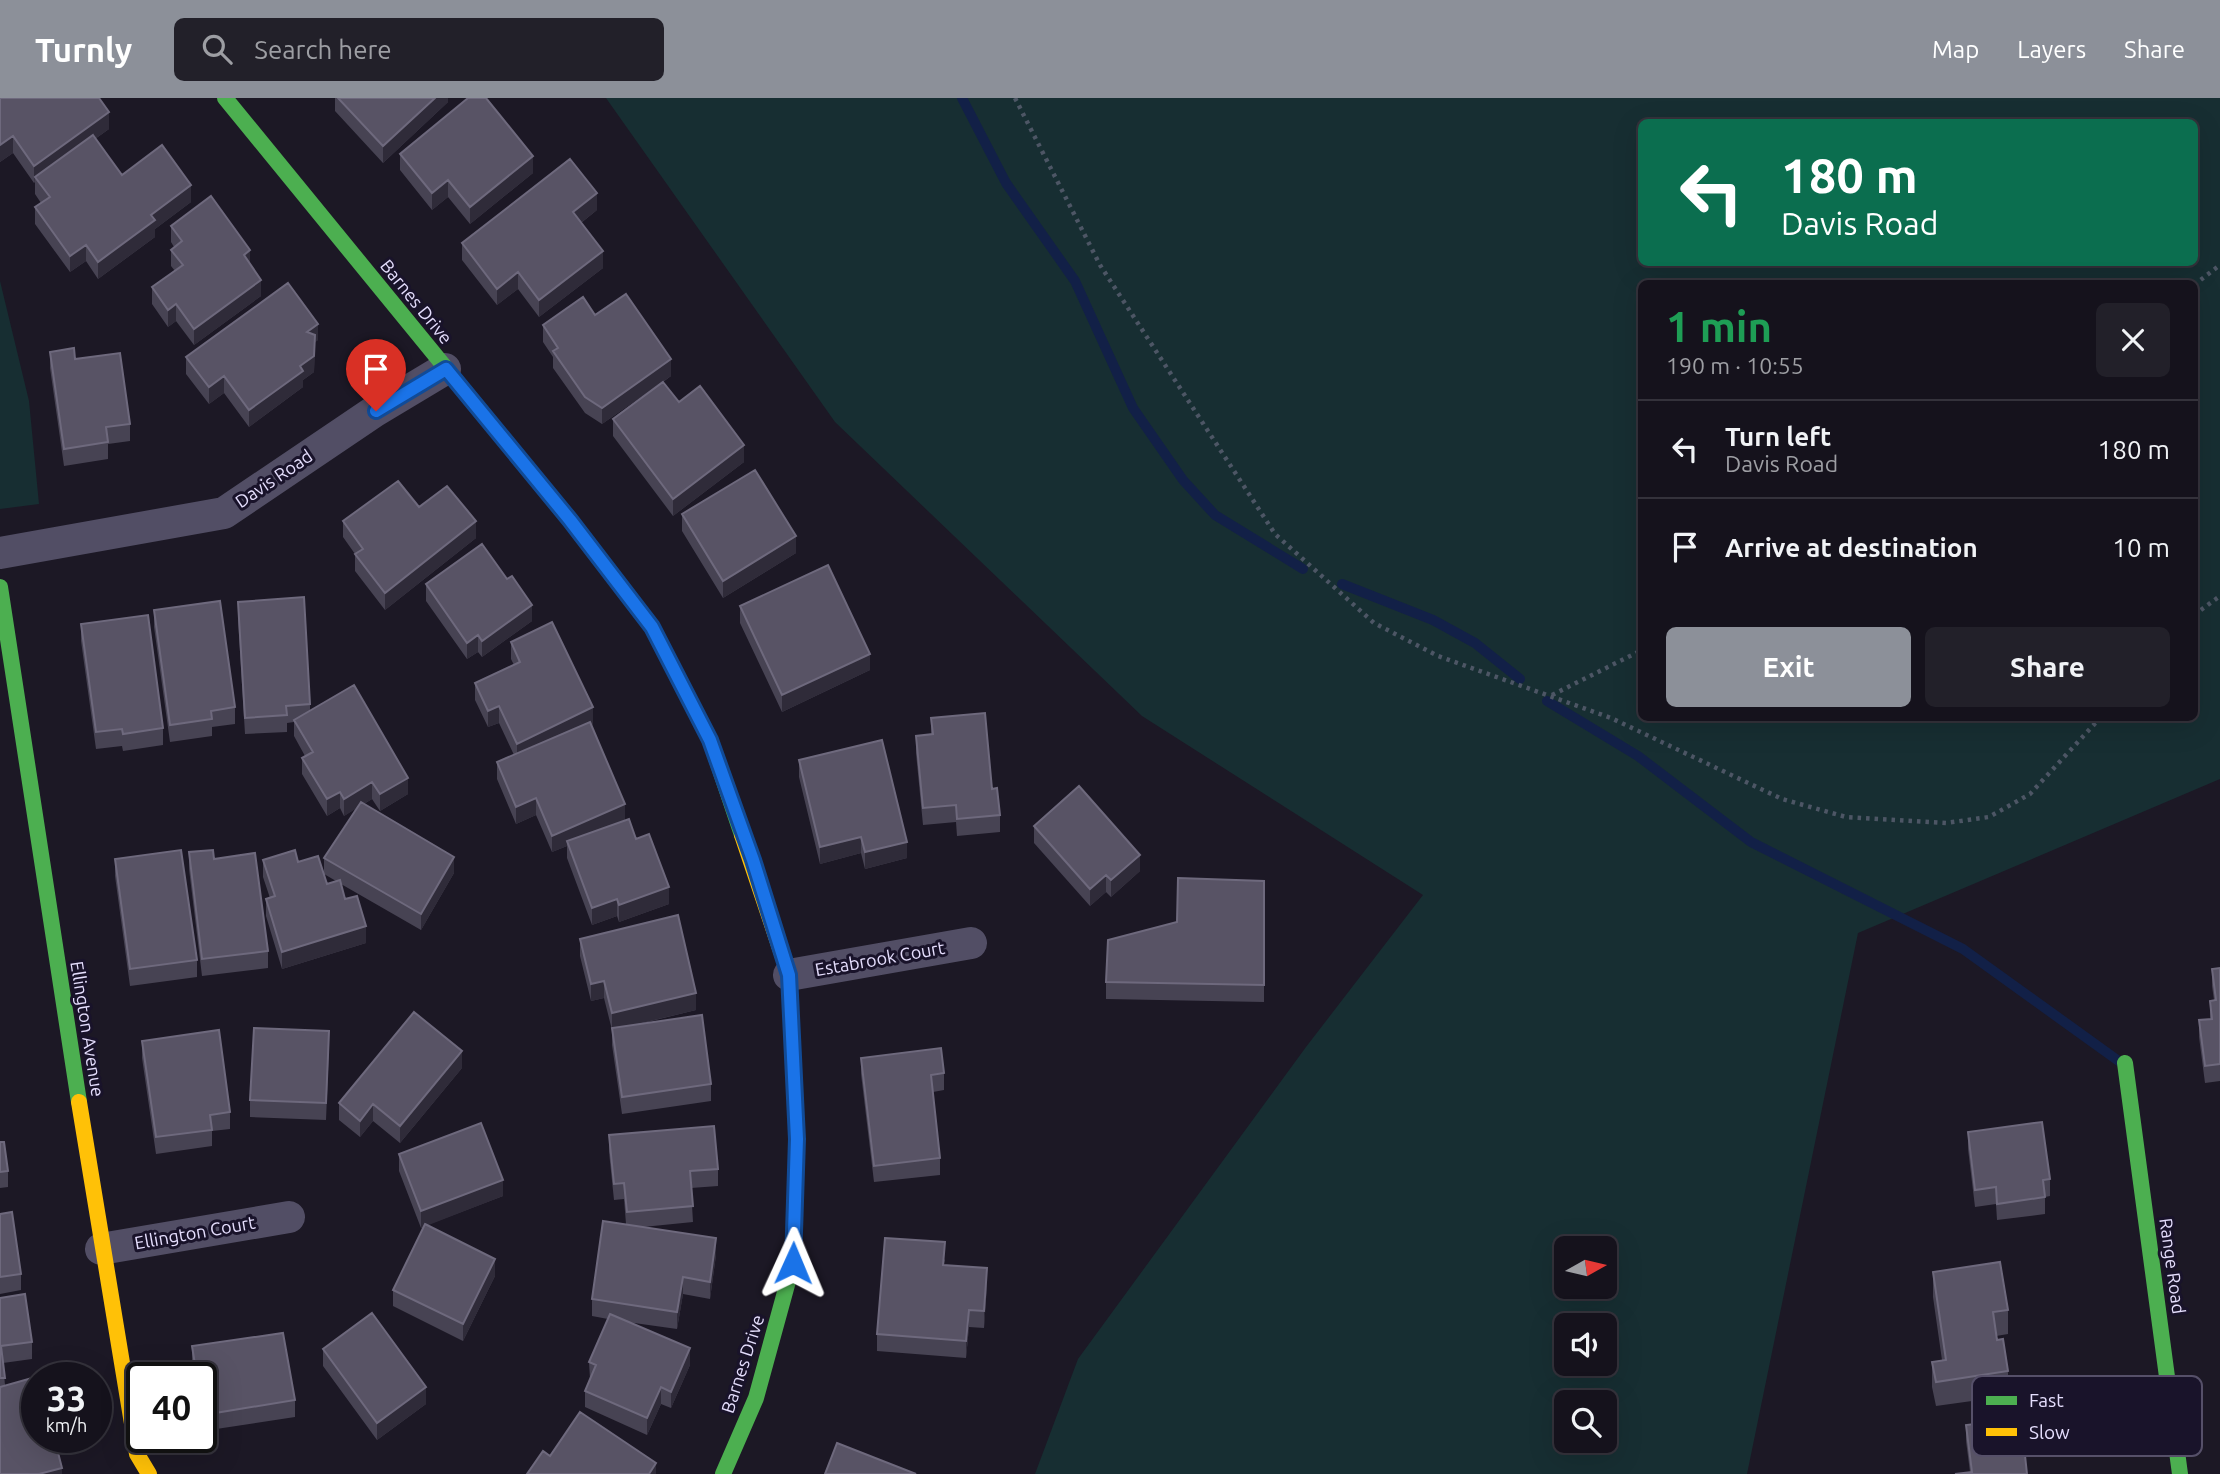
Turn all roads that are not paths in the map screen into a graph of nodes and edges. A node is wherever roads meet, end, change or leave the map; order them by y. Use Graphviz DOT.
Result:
graph roads {
  1 [pos="225,98"];
  2 [pos="446,369"];
  3 [pos="0,553"];
  4 [pos="0,587"];
  5 [pos="971,943"];
  6 [pos="789,975"];
  7 [pos="2124,1063"];
  8 [pos="289,1217"];
  9 [pos="102,1249"];
  10 [pos="2167,1376"];
  11 [pos="2178,1456"];
  12 [pos="149,1474"];
  13 [pos="723,1474"];
  14 [pos="2180,1474"];
  1 -- 2 [label="street, Barnes Drive"];
  2 -- 3 [label="street, Davis Road"];
  2 -- 6 [label="street, Barnes Drive"];
  4 -- 9 [label="street, Ellington Avenue"];
  5 -- 6 [label="street, Estabrook Court"];
  6 -- 13 [label="street, Barnes Drive"];
  7 -- 10 [label="street, Range Road"];
  8 -- 9 [label="street, Ellington Court"];
  9 -- 12 [label="street, Ellington Avenue"];
  11 -- 14 [label="street, Range Road"];
}
